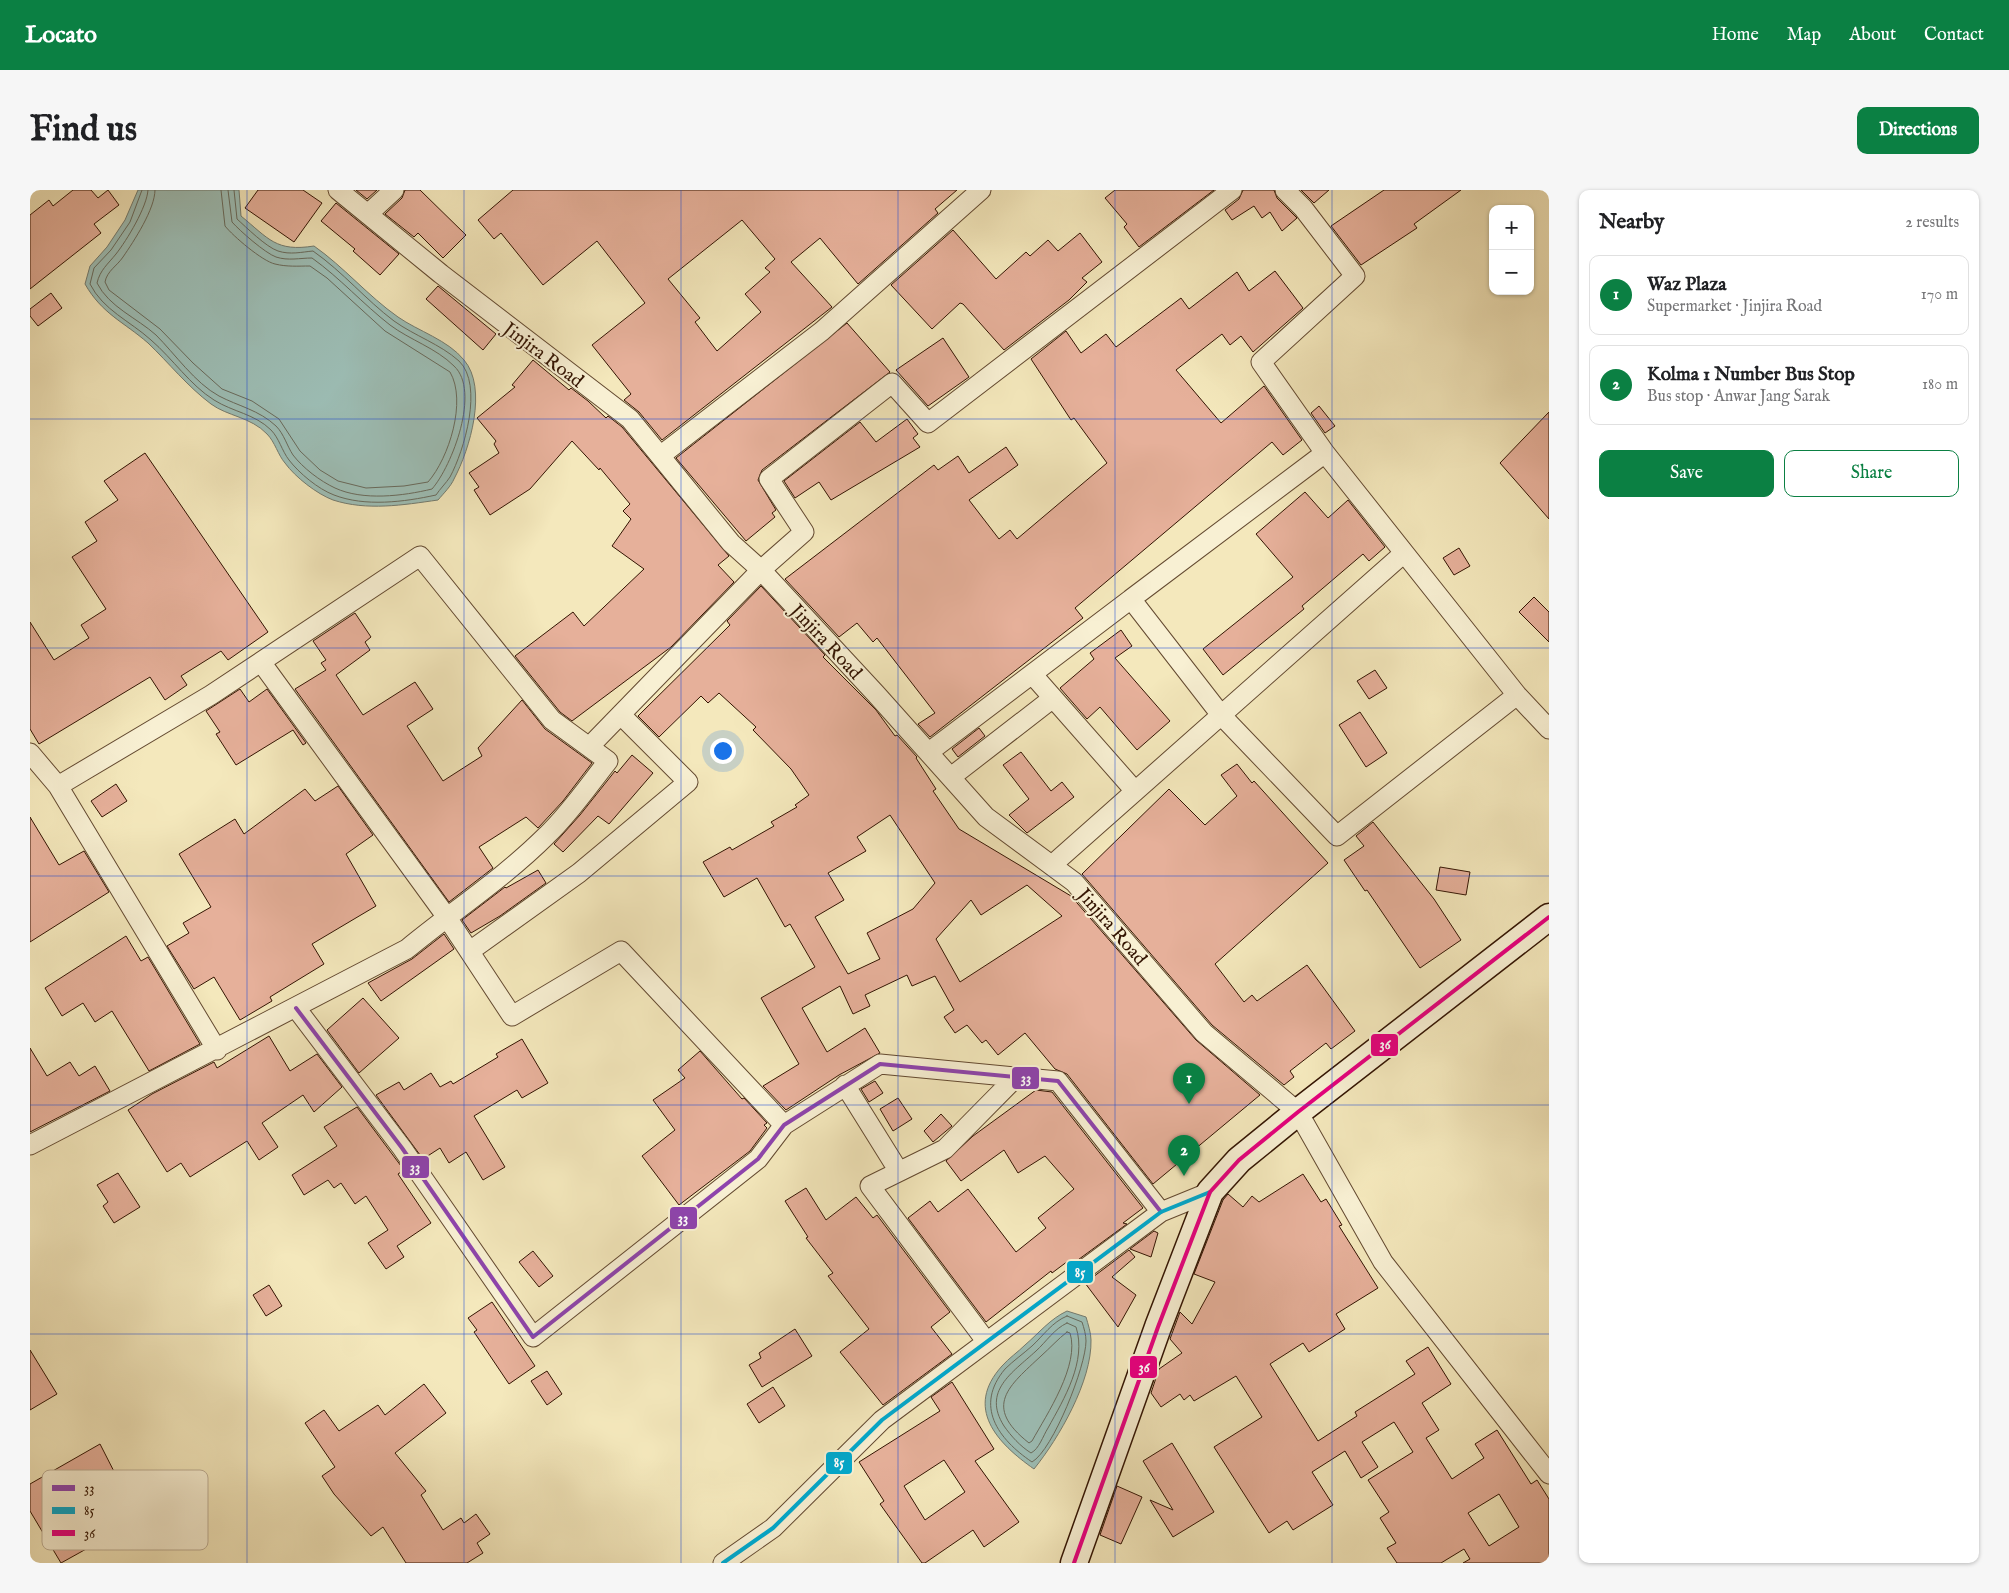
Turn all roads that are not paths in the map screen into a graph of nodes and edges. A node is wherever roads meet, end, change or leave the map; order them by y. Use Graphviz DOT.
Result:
graph roads {
  1 [pos="338,190"];
  2 [pos="394,190"];
  3 [pos="982,190"];
  4 [pos="1232,190"];
  5 [pos="1285,190"];
  6 [pos="368,214"];
  7 [pos="1326,453"];
  8 [pos="660,456"];
  9 [pos="1404,553"];
  10 [pos="761,570"];
  11 [pos="1131,598"];
  12 [pos="261,662"];
  13 [pos="1032,674"];
  14 [pos="1517,695"];
  15 [pos="1053,698"];
  16 [pos="621,715"];
  17 [pos="1221,715"];
  18 [pos="1549,729"];
  19 [pos="590,747"];
  20 [pos="929,752"];
  21 [pos="30,753"];
  22 [pos="951,777"];
  23 [pos="58,786"];
  24 [pos="1135,791"];
  25 [pos="1052,865"];
  26 [pos="446,916"];
  27 [pos="1549,917"];
  28 [pos="470,951"];
  29 [pos="296,1008"];
  30 [pos="217,1050"];
  31 [pos="1016,1077"];
  32 [pos="846,1085"];
  33 [pos="1298,1112"];
  34 [pos="784,1125"];
  35 [pos="30,1145"];
  36 [pos="898,1170"];
  37 [pos="1210,1192"];
  38 [pos="1161,1212"];
  39 [pos="986,1341"];
  40 [pos="1549,1474"];
  41 [pos="723,1563"];
  42 [pos="1074,1563"];
  1 -- 6 [label="street, Jinjira Road"];
  2 -- 6 [label="street"];
  3 -- 8 [label="street"];
  4 -- 10 [label="street"];
  5 -- 7 [label="street"];
  6 -- 8 [label="street, Jinjira Road"];
  7 -- 9 [label="street"];
  7 -- 11 [label="street"];
  8 -- 10 [label="street, Jinjira Road"];
  9 -- 14 [label="street"];
  9 -- 17 [label="street"];
  10 -- 16 [label="street"];
  10 -- 20 [label="street, Jinjira Road"];
  11 -- 13 [label="street"];
  11 -- 17 [label="street"];
  12 -- 19 [label="street"];
  12 -- 23 [label="street"];
  12 -- 26 [label="street"];
  13 -- 15 [label="street"];
  13 -- 20 [label="street"];
  14 -- 17 [label="street"];
  14 -- 18 [label="street"];
  15 -- 22 [label="street"];
  15 -- 24 [label="street"];
  16 -- 19 [label="street"];
  16 -- 28 [label="street"];
  17 -- 24 [label="street"];
  19 -- 26 [label="street"];
  20 -- 22 [label="street, Jinjira Road"];
  21 -- 23 [label="street"];
  22 -- 25 [label="street, Jinjira Road"];
  23 -- 30 [label="street"];
  24 -- 25 [label="street"];
  25 -- 33 [label="street, Jinjira Road"];
  26 -- 28 [label="street"];
  26 -- 29 [label="street"];
  27 -- 33 [label="main road"];
  28 -- 34 [label="street"];
  29 -- 30 [label="street"];
  29 -- 34 [label="street"];
  30 -- 35 [label="street"];
  31 -- 32 [label="street"];
  31 -- 36 [label="street"];
  31 -- 38 [label="street"];
  32 -- 34 [label="street"];
  32 -- 36 [label="street"];
  33 -- 37 [label="main road"];
  33 -- 40 [label="street"];
  36 -- 39 [label="street"];
  37 -- 38 [label="street"];
  37 -- 42 [label="main road"];
  38 -- 39 [label="street"];
  39 -- 41 [label="street"];
}
